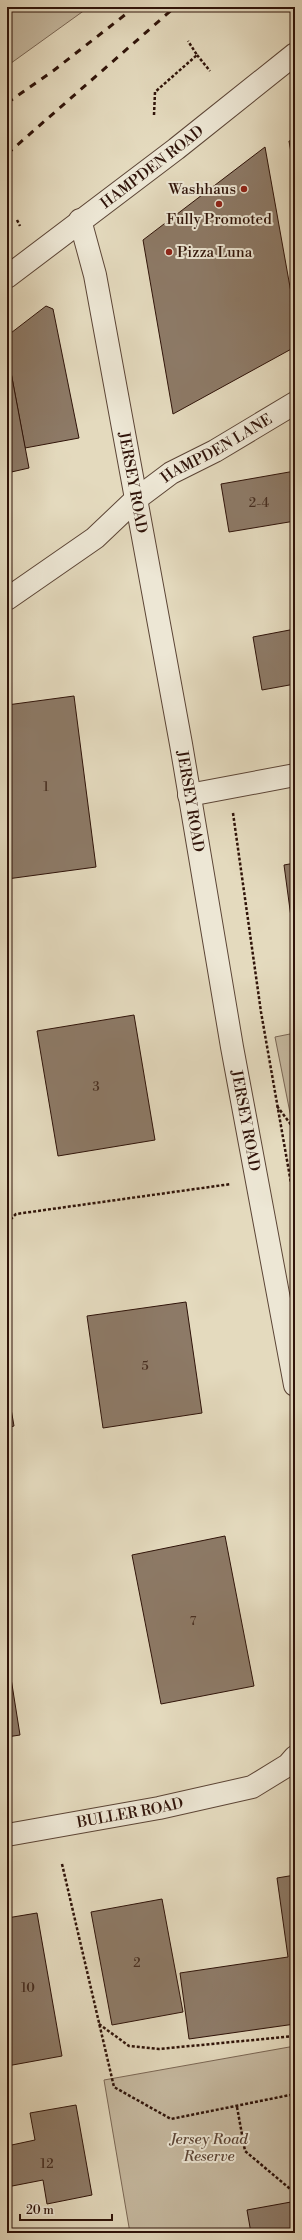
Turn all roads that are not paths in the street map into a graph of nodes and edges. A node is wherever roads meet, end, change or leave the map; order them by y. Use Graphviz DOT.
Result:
graph roads {
  1 [pos="295,54"];
  2 [pos="80,220"];
  3 [pos="7,277"];
  4 [pos="295,403"];
  5 [pos="135,500"];
  6 [pos="7,599"];
  7 [pos="295,775"];
  8 [pos="189,795"];
  9 [pos="295,1385"];
  10 [pos="295,1757"];
  11 [pos="7,1834"];
  1 -- 2 [label="street, HAMPDEN ROAD"];
  2 -- 3 [label="street, HAMPDEN ROAD"];
  2 -- 5 [label="street, JERSEY ROAD"];
  4 -- 5 [label="street, HAMPDEN LANE"];
  5 -- 6 [label="street, HAMPDEN LANE"];
  5 -- 8 [label="street, JERSEY ROAD"];
  7 -- 8 [label="street"];
  8 -- 9 [label="street, JERSEY ROAD"];
  10 -- 11 [label="street, BULLER ROAD"];
}
